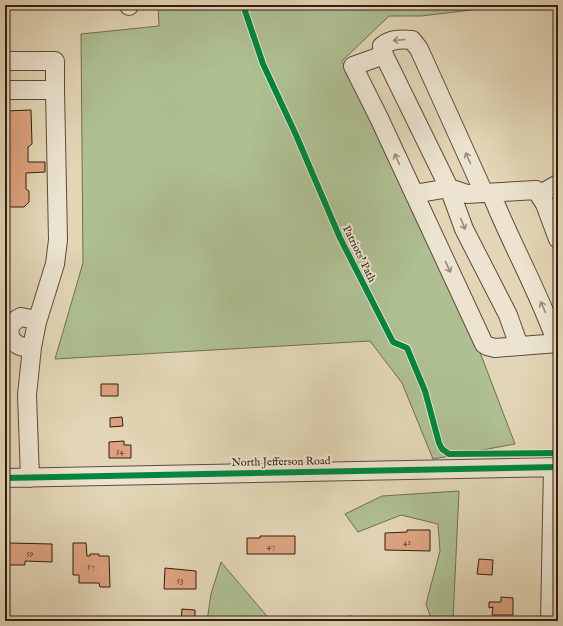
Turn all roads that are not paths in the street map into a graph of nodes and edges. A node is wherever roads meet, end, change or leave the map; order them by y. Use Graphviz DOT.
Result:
graph roads {
  1 [pos="384,55"];
  2 [pos="5,61"];
  3 [pos="5,90"];
  4 [pos="55,90"];
  5 [pos="558,184"];
  6 [pos="449,188"];
  7 [pos="488,193"];
  8 [pos="414,194"];
  9 [pos="539,195"];
  10 [pos="558,239"];
  11 [pos="37,322"];
  12 [pos="558,344"];
  13 [pos="517,346"];
  14 [pos="32,347"];
  15 [pos="556,467"];
  16 [pos="5,478"];
  17 [pos="30,478"];
  18 [pos="550,621"];
  1 -- 6 [label="street"];
  7 -- 1 [label="street, one-way"];
  8 -- 1 [label="street, one-way"];
  2 -- 4 [label="street"];
  3 -- 4 [label="street"];
  4 -- 11 [label="street"];
  5 -- 9 [label="street"];
  6 -- 7 [label="street"];
  6 -- 8 [label="street"];
  6 -- 13 [label="street, one-way"];
  7 -- 9 [label="street"];
  12 -- 7 [label="street, one-way"];
  8 -- 13 [label="street, one-way"];
  9 -- 10 [label="street"];
  11 -- 14 [label="street"];
  11 -- 14 [label="street"];
  12 -- 13 [label="street"];
  14 -- 17 [label="street"];
  15 -- 17 [label="street, North Jefferson Road"];
  15 -- 18 [label="street"];
  16 -- 17 [label="street, North Jefferson Road"];
}
